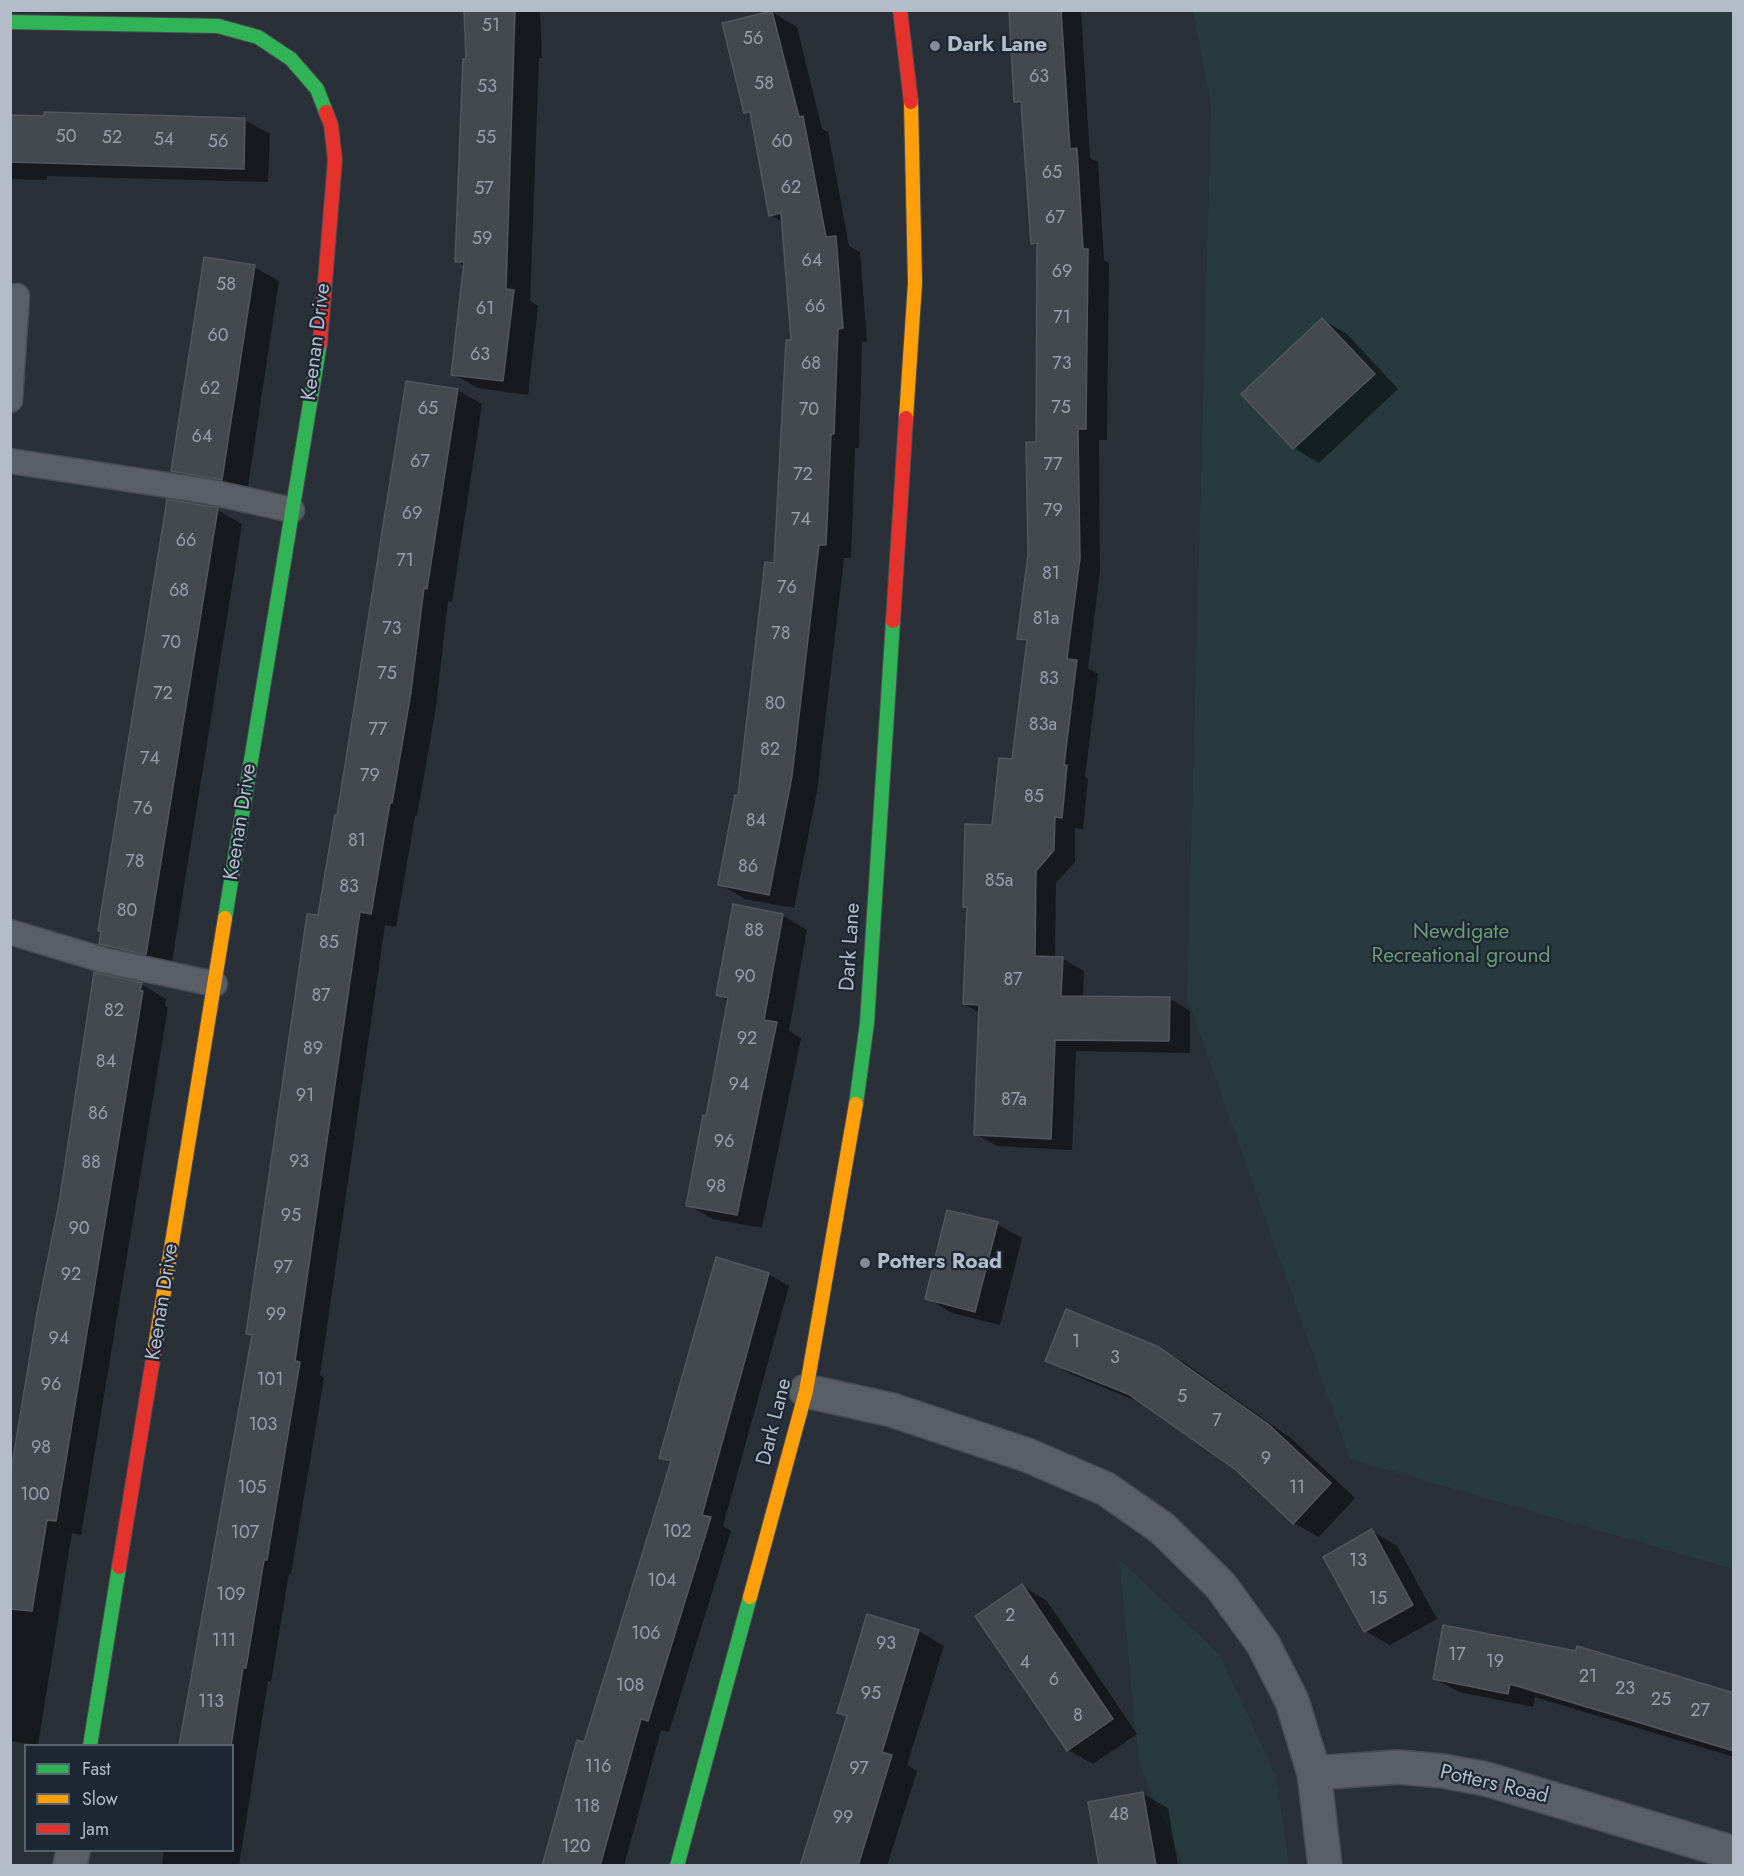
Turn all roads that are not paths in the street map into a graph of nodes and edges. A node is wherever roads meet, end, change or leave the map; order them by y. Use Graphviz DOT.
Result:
graph roads {
  1 [pos="900,10"];
  2 [pos="146,17"];
  3 [pos="10,22"];
  4 [pos="17,296"];
  5 [pos="10,400"];
  6 [pos="10,461"];
  7 [pos="292,510"];
  8 [pos="10,932"];
  9 [pos="215,984"];
  10 [pos="806,1391"];
  11 [pos="90,1744"];
  12 [pos="1314,1773"];
  13 [pos="1734,1853"];
  14 [pos="677,1866"];
  15 [pos="1325,1866"];
  1 -- 10 [label="street, Dark Lane"];
  2 -- 3 [label="street, Keenan Drive"];
  2 -- 7 [label="street, Keenan Drive"];
  4 -- 5 [label="lane"];
  6 -- 7 [label="lane"];
  7 -- 9 [label="street, Keenan Drive"];
  8 -- 9 [label="lane"];
  9 -- 11 [label="street, Keenan Drive"];
  10 -- 12 [label="street"];
  10 -- 14 [label="street, Dark Lane"];
  12 -- 13 [label="street, Potters Road"];
  12 -- 15 [label="street"];
}
